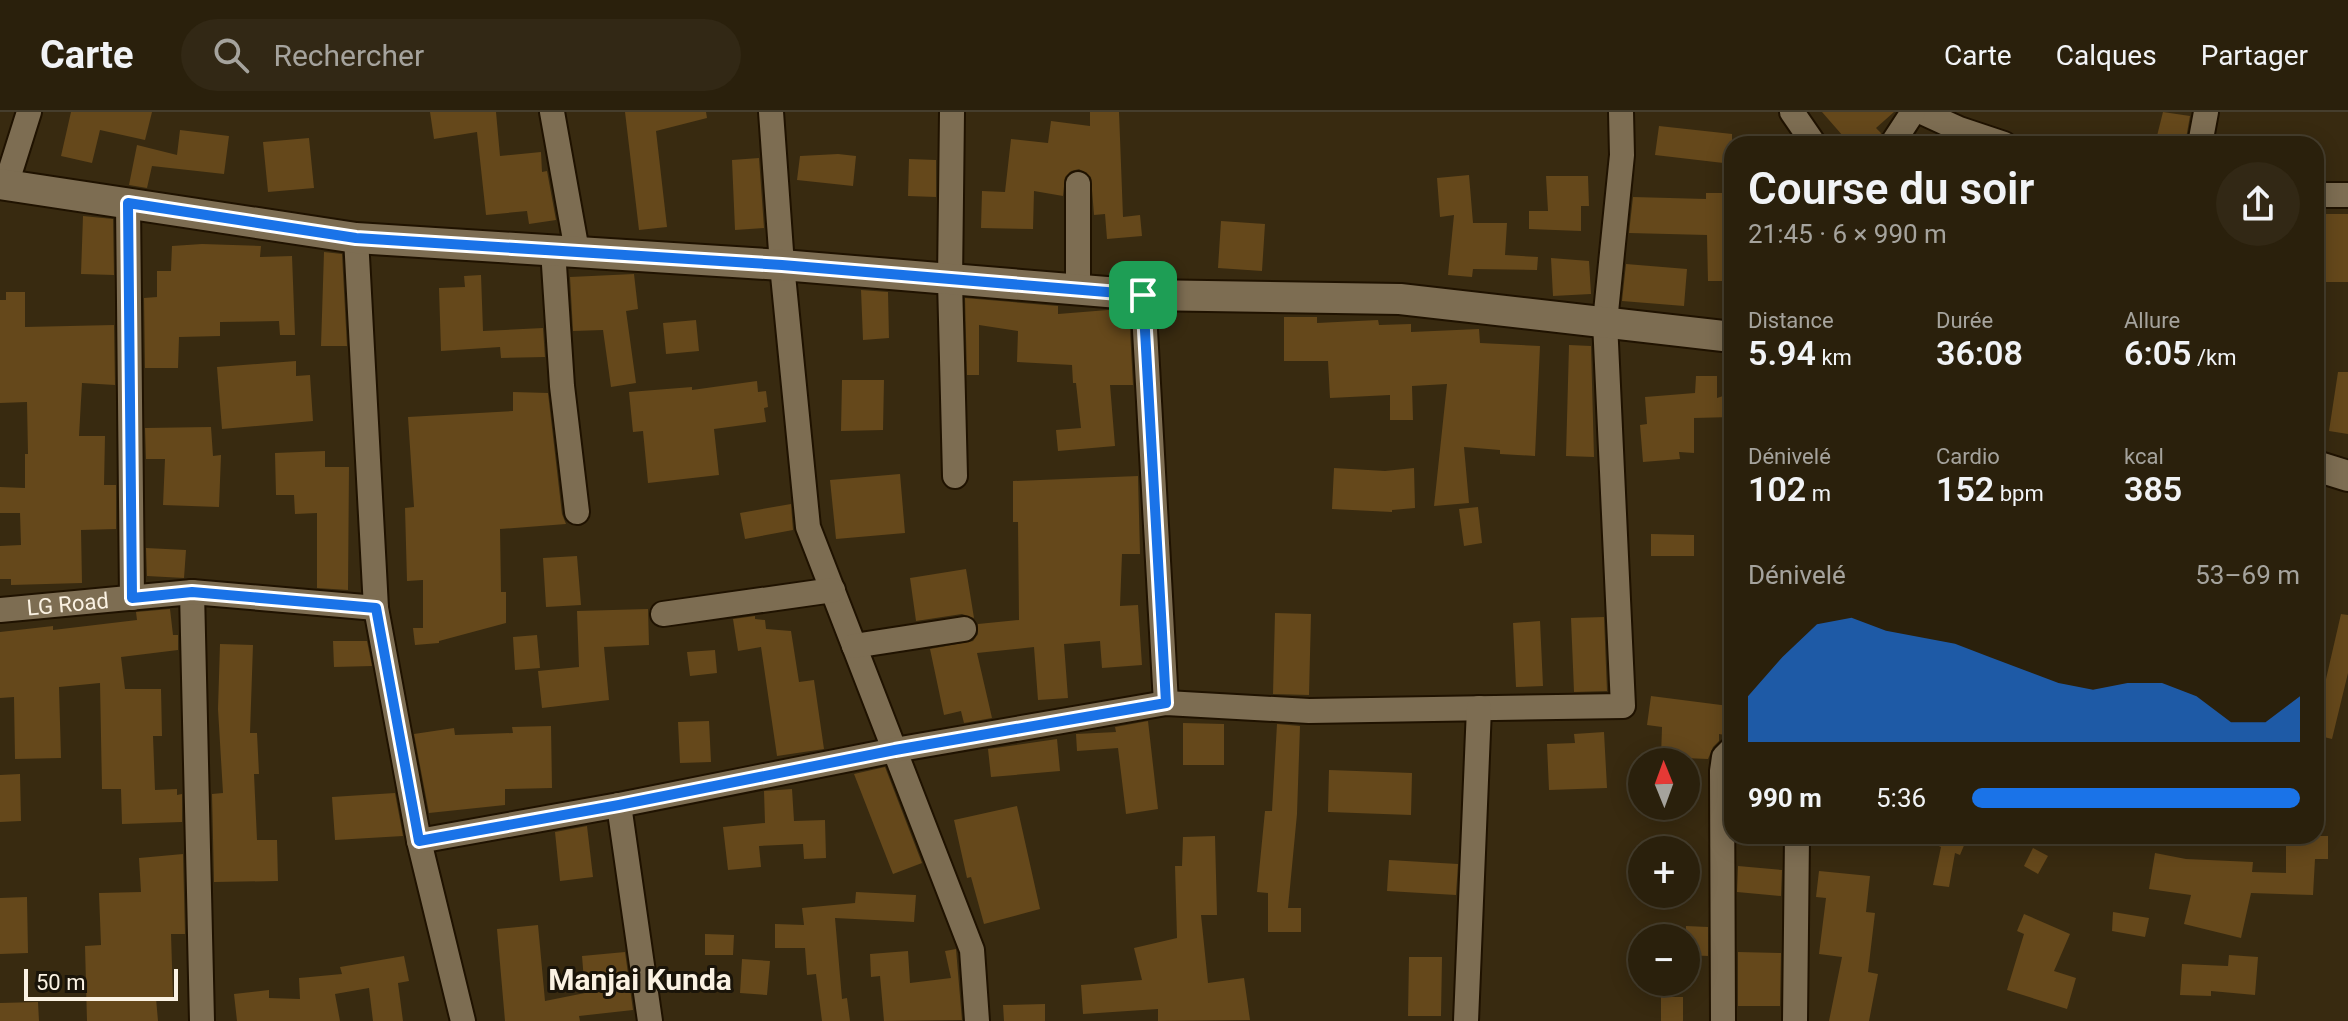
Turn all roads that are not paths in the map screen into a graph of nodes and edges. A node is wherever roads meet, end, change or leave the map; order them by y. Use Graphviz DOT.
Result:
graph roads {
  1 [pos="29,112"];
  2 [pos="552,112"];
  3 [pos="771,112"];
  4 [pos="952,112"];
  5 [pos="1621,112"];
  6 [pos="1792,112"];
  7 [pos="1913,112"];
  8 [pos="1922,112"];
  9 [pos="2206,112"];
  10 [pos="1808,136"];
  11 [pos="1897,136"];
  12 [pos="1980,136"];
  13 [pos="2202,136"];
  14 [pos="3,184"];
  15 [pos="1078,184"];
  16 [pos="2324,195"];
  17 [pos="2348,195"];
  18 [pos="128,203"];
  19 [pos="356,238"];
  20 [pos="565,251"];
  21 [pos="782,265"];
  22 [pos="950,281"];
  23 [pos="1078,290"];
  24 [pos="1143,295"];
  25 [pos="1605,322"];
  26 [pos="1724,336"];
  27 [pos="2324,468"];
  28 [pos="955,476"];
  29 [pos="2348,476"];
  30 [pos="577,512"];
  31 [pos="833,590"];
  32 [pos="192,592"];
  33 [pos="132,598"];
  34 [pos="376,608"];
  35 [pos="0,610"];
  36 [pos="663,614"];
  37 [pos="964,629"];
  38 [pos="854,646"];
  39 [pos="1166,703"];
  40 [pos="1479,708"];
  41 [pos="895,750"];
  42 [pos="1724,757"];
  43 [pos="619,805"];
  44 [pos="419,841"];
  45 [pos="1797,844"];
  46 [pos="202,1021"];
  47 [pos="463,1021"];
  48 [pos="650,1021"];
  49 [pos="977,1021"];
  50 [pos="1466,1021"];
  51 [pos="1723,1021"];
  52 [pos="1795,1021"];
  1 -- 14 [label="street"];
  2 -- 20 [label="street"];
  3 -- 21 [label="street"];
  4 -- 22 [label="street"];
  5 -- 25 [label="street"];
  6 -- 10 [label="street"];
  7 -- 11 [label="street"];
  8 -- 12 [label="street"];
  9 -- 13 [label="street"];
  14 -- 18 [label="street"];
  15 -- 23 [label="street"];
  16 -- 17 [label="street"];
  18 -- 19 [label="street"];
  18 -- 33 [label="street"];
  19 -- 20 [label="street"];
  19 -- 34 [label="street"];
  20 -- 21 [label="street"];
  20 -- 30 [label="street"];
  21 -- 22 [label="street"];
  21 -- 31 [label="street"];
  22 -- 23 [label="street"];
  22 -- 28 [label="street"];
  23 -- 24 [label="street"];
  24 -- 25 [label="street"];
  24 -- 39 [label="street"];
  25 -- 26 [label="street"];
  25 -- 40 [label="street"];
  27 -- 29 [label="street"];
  31 -- 36 [label="street"];
  31 -- 38 [label="street"];
  32 -- 33 [label="street, LG Road"];
  32 -- 34 [label="street, LG Road"];
  32 -- 46 [label="street"];
  33 -- 35 [label="street, LG Road"];
  34 -- 44 [label="street"];
  37 -- 38 [label="street"];
  38 -- 41 [label="street"];
  39 -- 40 [label="street"];
  39 -- 41 [label="street"];
  40 -- 50 [label="street"];
  41 -- 43 [label="street"];
  41 -- 49 [label="street"];
  42 -- 51 [label="street"];
  43 -- 44 [label="street"];
  43 -- 48 [label="street"];
  44 -- 47 [label="street"];
  45 -- 52 [label="street"];
}
